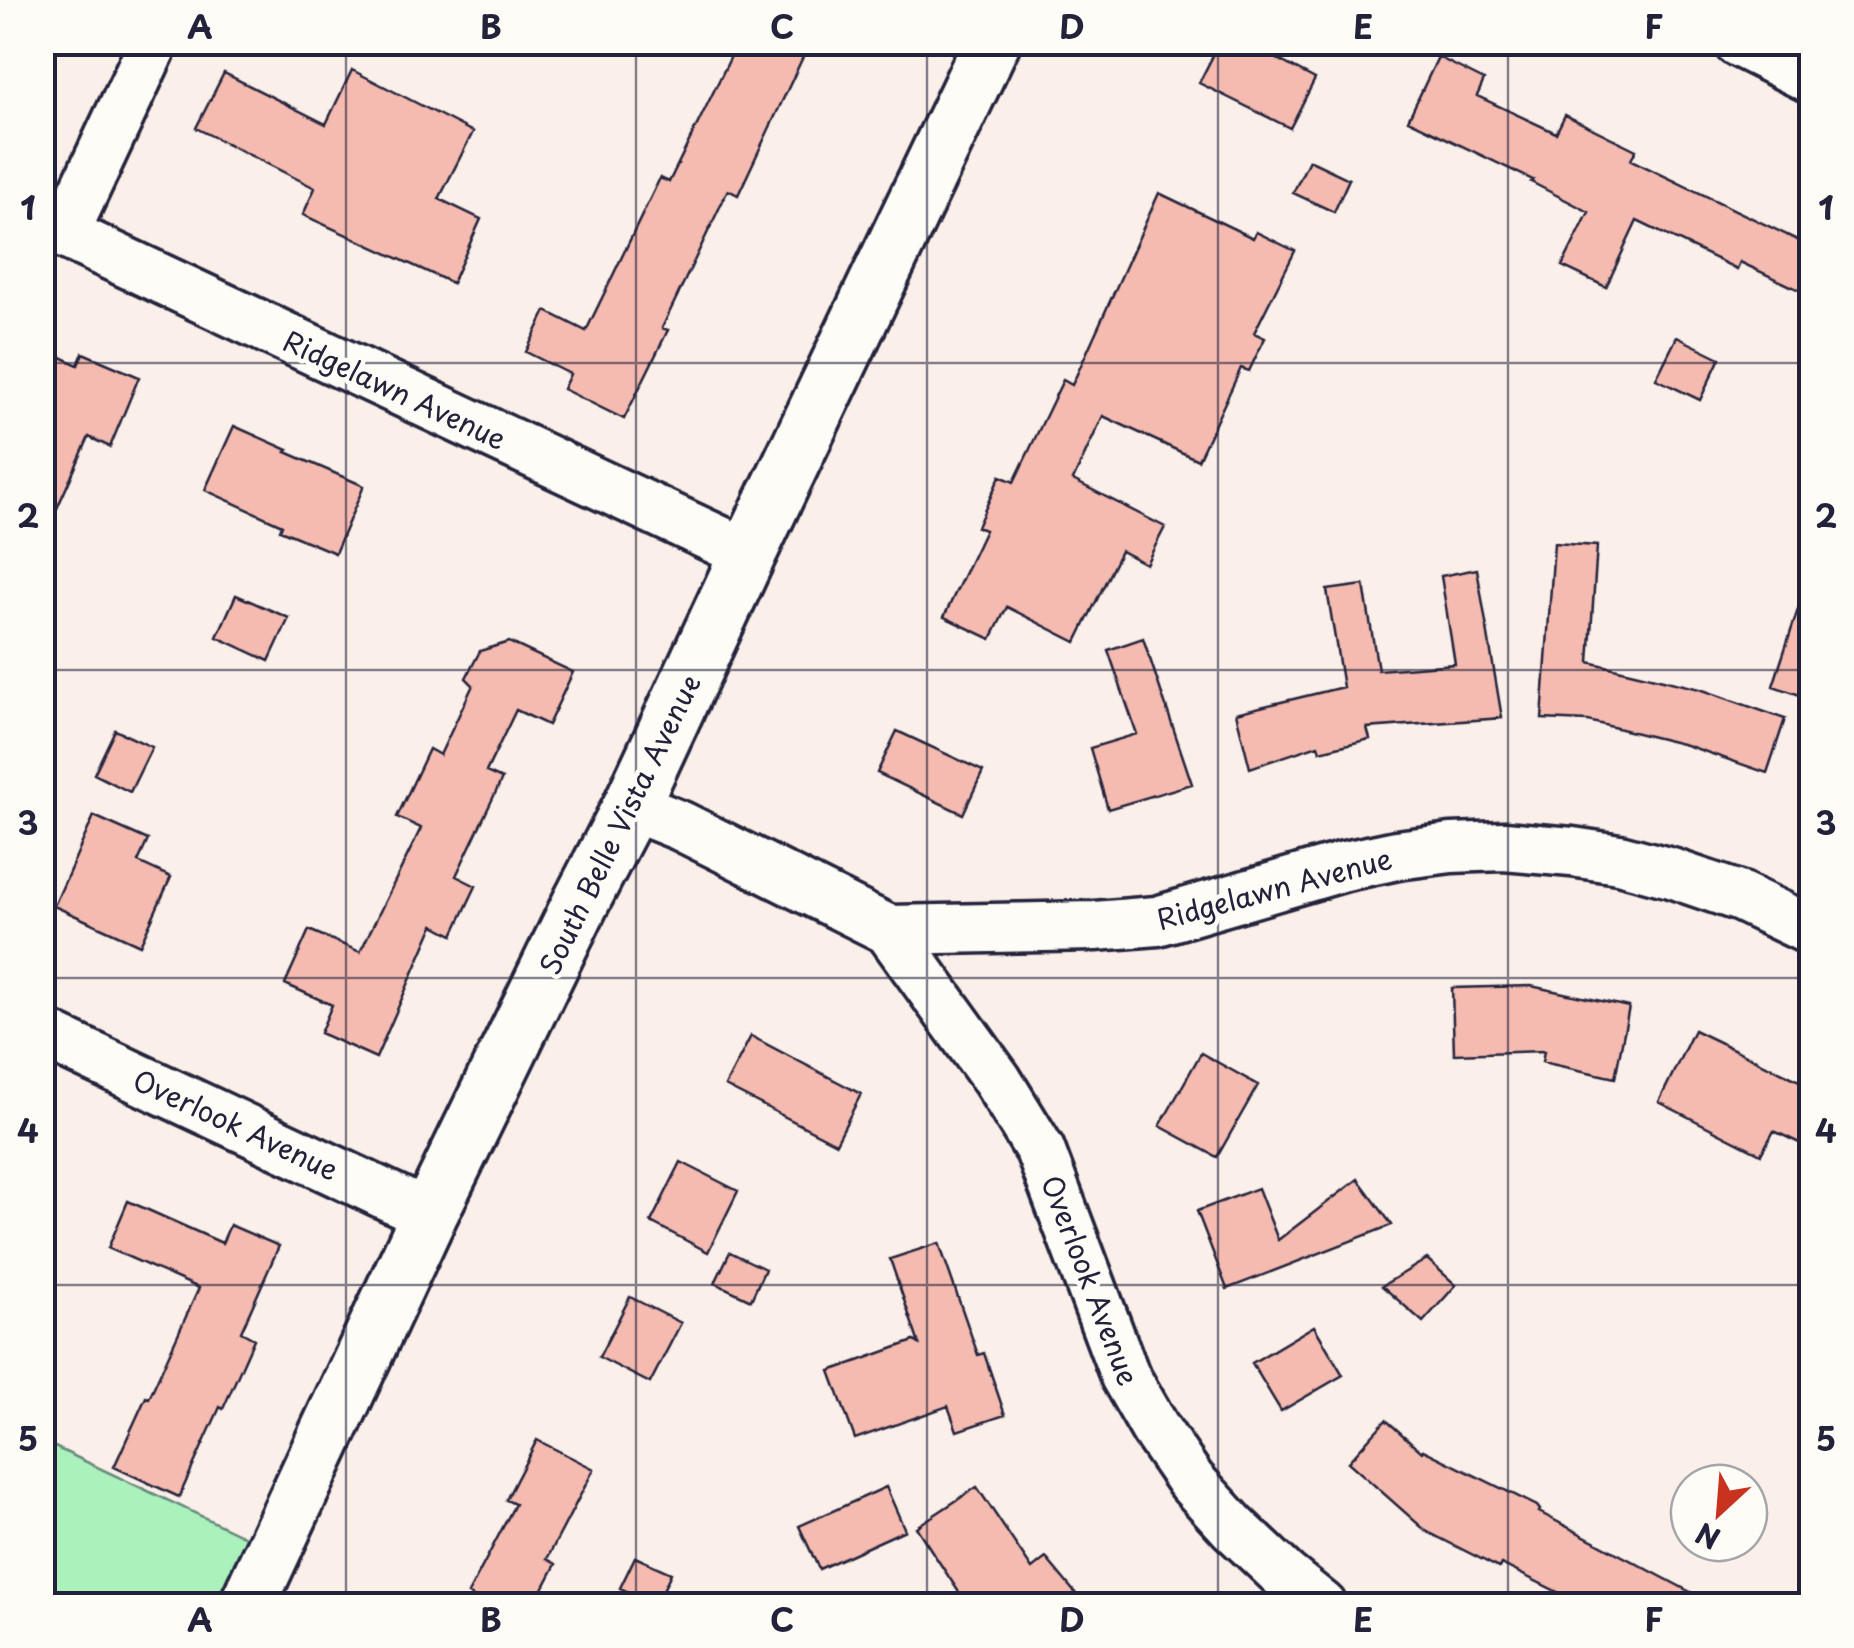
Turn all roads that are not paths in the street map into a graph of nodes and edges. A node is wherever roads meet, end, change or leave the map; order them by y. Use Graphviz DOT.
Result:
graph roads {
  1 [pos="154,42"];
  2 [pos="992,42"];
  3 [pos="1738,42"];
  4 [pos="1812,79"];
  5 [pos="53,228"];
  6 [pos="748,554"];
  7 [pos="631,806"];
  8 [pos="889,930"];
  9 [pos="1812,931"];
  10 [pos="42,1032"];
  11 [pos="430,1215"];
  12 [pos="246,1606"];
  13 [pos="1322,1606"];
  1 -- 5 [label="street"];
  2 -- 6 [label="street, South Belle Vista Avenue"];
  3 -- 4 [label="street"];
  5 -- 6 [label="street, Ridgelawn Avenue"];
  6 -- 7 [label="street, South Belle Vista Avenue"];
  7 -- 8 [label="street, Ridgelawn Avenue"];
  7 -- 11 [label="street, South Belle Vista Avenue"];
  8 -- 9 [label="street, Ridgelawn Avenue"];
  8 -- 13 [label="street, Overlook Avenue"];
  10 -- 11 [label="street, Overlook Avenue"];
  11 -- 12 [label="street, South Belle Vista Avenue"];
}
